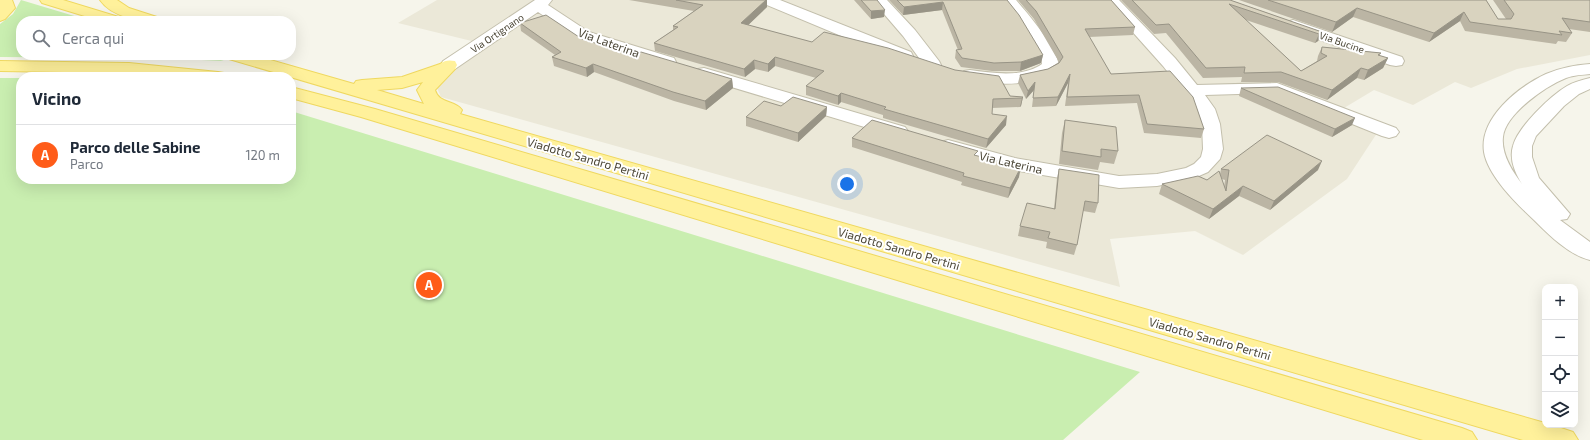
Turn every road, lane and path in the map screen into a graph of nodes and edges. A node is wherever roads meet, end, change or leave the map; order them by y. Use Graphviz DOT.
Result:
graph roads {
  1 [pos="6,0"];
  2 [pos="47,0"];
  3 [pos="107,0"];
  4 [pos="767,0"];
  5 [pos="879,0"];
  6 [pos="1008,0"];
  7 [pos="1111,0"];
  8 [pos="542,2"];
  9 [pos="0,16"];
  10 [pos="100,16"];
  11 [pos="140,16"];
  12 [pos="1279,20"];
  13 [pos="252,60"];
  14 [pos="1396,61"];
  15 [pos="449,65"];
  16 [pos="0,66"];
  17 [pos="944,68"];
  18 [pos="1590,69"];
  19 [pos="168,72"];
  20 [pos="292,72"];
  21 [pos="296,73"];
  22 [pos="1005,78"];
  23 [pos="1590,83"];
  24 [pos="332,84"];
  25 [pos="1557,89"];
  26 [pos="1192,90"];
  27 [pos="296,93"];
  28 [pos="1013,94"];
  29 [pos="1389,132"];
  30 [pos="509,135"];
  31 [pos="1590,238"];
  32 [pos="1590,253"];
  33 [pos="1462,440"];
  34 [pos="1563,440"];
  1 -- 9 [label="main road"];
  2 -- 10 [label="main road"];
  3 -- 11 [label="main road"];
  4 -- 17 [label="street"];
  5 -- 17 [label="street"];
  6 -- 22 [label="street"];
  7 -- 26 [label="street, Via Laterina"];
  8 -- 15 [label="street, Via Ortignano"];
  8 -- 26 [label="street, Via Laterina"];
  12 -- 14 [label="street, Via Bucine"];
  13 -- 20 [label="main road, Viadotto Sandro Pertini"];
  15 -- 24 [label="main road"];
  15 -- 30 [label="main road"];
  16 -- 19 [label="main road"];
  17 -- 22 [label="street"];
  18 -- 25 [label="street"];
  21 -- 24 [label="main road, Viadotto Sandro Pertini"];
  22 -- 28 [label="street"];
  23 -- 25 [label="street"];
  24 -- 30 [label="main road, Viadotto Sandro Pertini"];
  25 -- 31 [label="street"];
  25 -- 32 [label="street"];
  26 -- 29 [label="street"];
  27 -- 33 [label="main road, Viadotto Sandro Pertini"];
  30 -- 34 [label="main road, Viadotto Sandro Pertini"];
}
